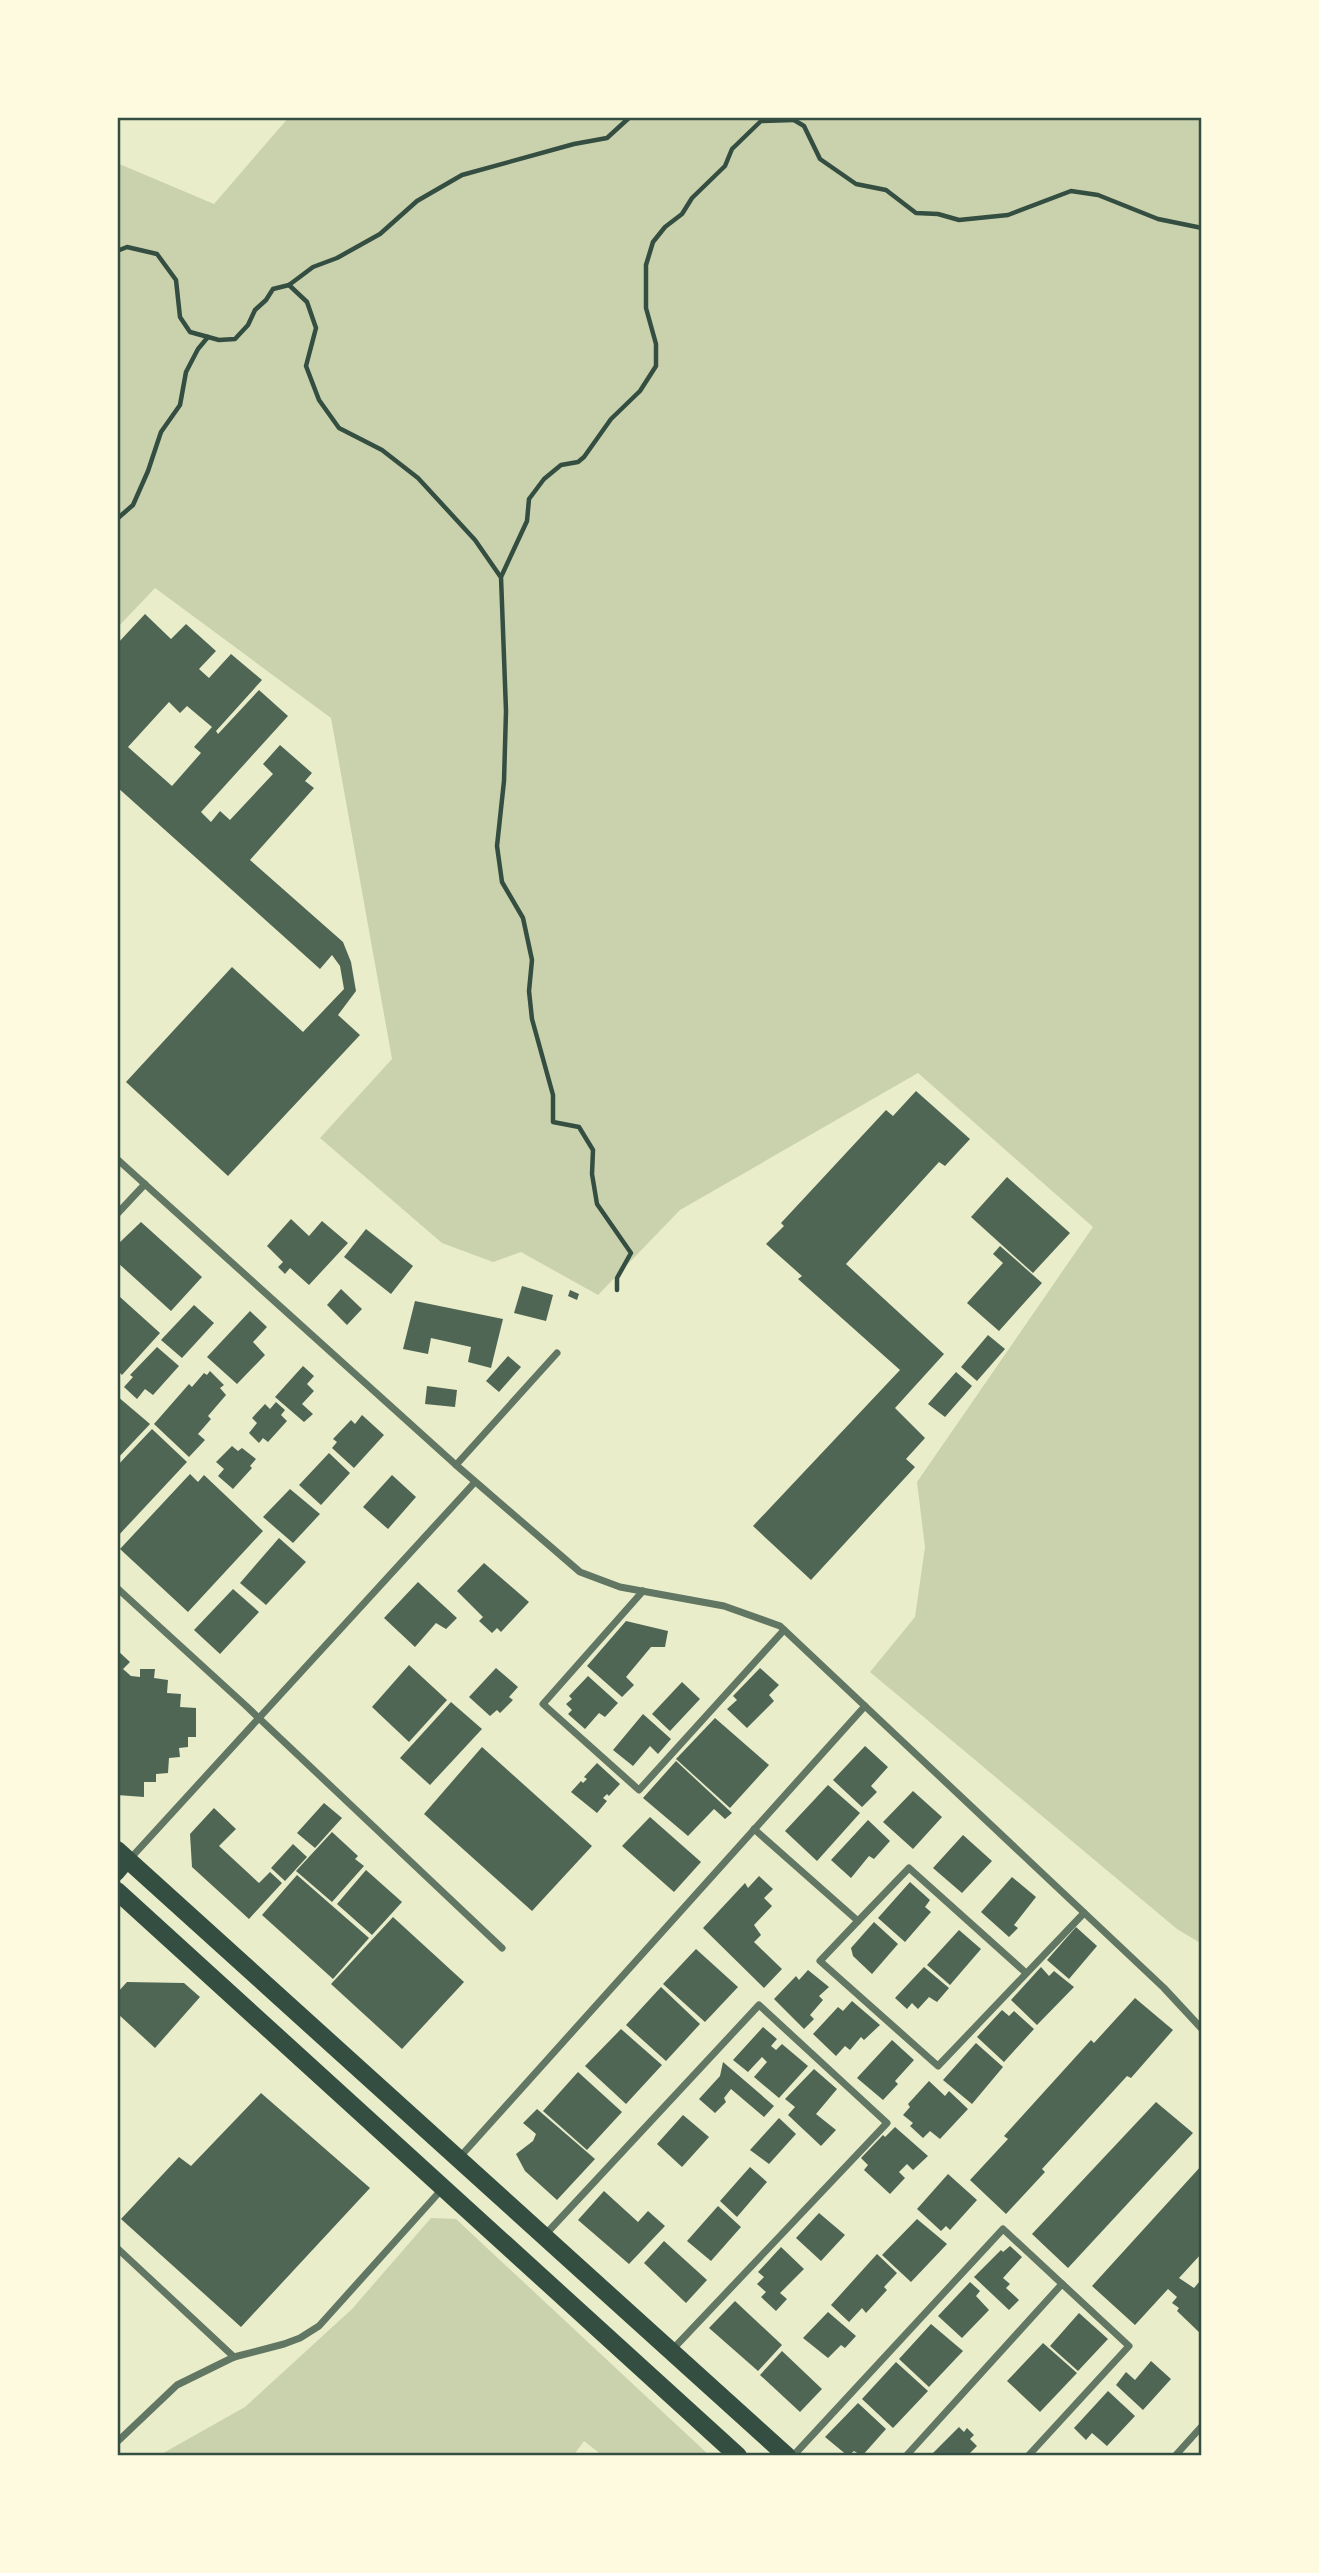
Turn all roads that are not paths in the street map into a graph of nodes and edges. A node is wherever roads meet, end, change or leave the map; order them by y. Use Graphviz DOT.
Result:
graph roads {
  1 [pos="117,1159"];
  2 [pos="145,1184"];
  3 [pos="117,1214"];
  4 [pos="557,1353"];
  5 [pos="456,1465"];
  6 [pos="475,1482"];
  7 [pos="117,1588"];
  8 [pos="643,1591"];
  9 [pos="784,1630"];
  10 [pos="864,1706"];
  11 [pos="260,1719"];
  12 [pos="754,1829"];
  13 [pos="121,1861"];
  14 [pos="117,1891"];
  15 [pos="1084,1913"];
  16 [pos="858,1921"];
  17 [pos="502,1948"];
  18 [pos="1025,1972"];
  19 [pos="1202,2029"];
  20 [pos="458,2158"];
  21 [pos="444,2188"];
  22 [pos="544,2236"];
  23 [pos="117,2248"];
  24 [pos="1062,2284"];
  25 [pos="671,2351"];
  26 [pos="234,2357"];
  27 [pos="1202,2426"];
  28 [pos="117,2442"];
  29 [pos="738,2456"];
  30 [pos="787,2456"];
  31 [pos="793,2456"];
  32 [pos="906,2456"];
  33 [pos="1028,2456"];
  34 [pos="1175,2456"];
  1 -- 2 [label="street"];
  2 -- 3 [label="street"];
  2 -- 5 [label="street"];
  4 -- 5 [label="street"];
  5 -- 6 [label="street"];
  6 -- 8 [label="street"];
  6 -- 11 [label="street"];
  7 -- 11 [label="street"];
  8 -- 9 [label="street"];
  8 -- 9 [label="street"];
  9 -- 10 [label="street"];
  10 -- 12 [label="street"];
  10 -- 15 [label="street"];
  11 -- 13 [label="street"];
  11 -- 17 [label="street"];
  12 -- 16 [label="street"];
  12 -- 20 [label="street"];
  13 -- 20 [label="main road"];
  14 -- 21 [label="main road"];
  15 -- 18 [label="street"];
  15 -- 19 [label="street"];
  16 -- 18 [label="street"];
  16 -- 18 [label="street"];
  20 -- 22 [label="main road"];
  21 -- 26 [label="street"];
  21 -- 29 [label="main road"];
  22 -- 25 [label="main road"];
  22 -- 25 [label="street"];
  23 -- 26 [label="street"];
  24 -- 31 [label="street"];
  24 -- 32 [label="street"];
  24 -- 33 [label="street"];
  25 -- 30 [label="main road"];
  26 -- 28 [label="street"];
  27 -- 34 [label="street"];
}
